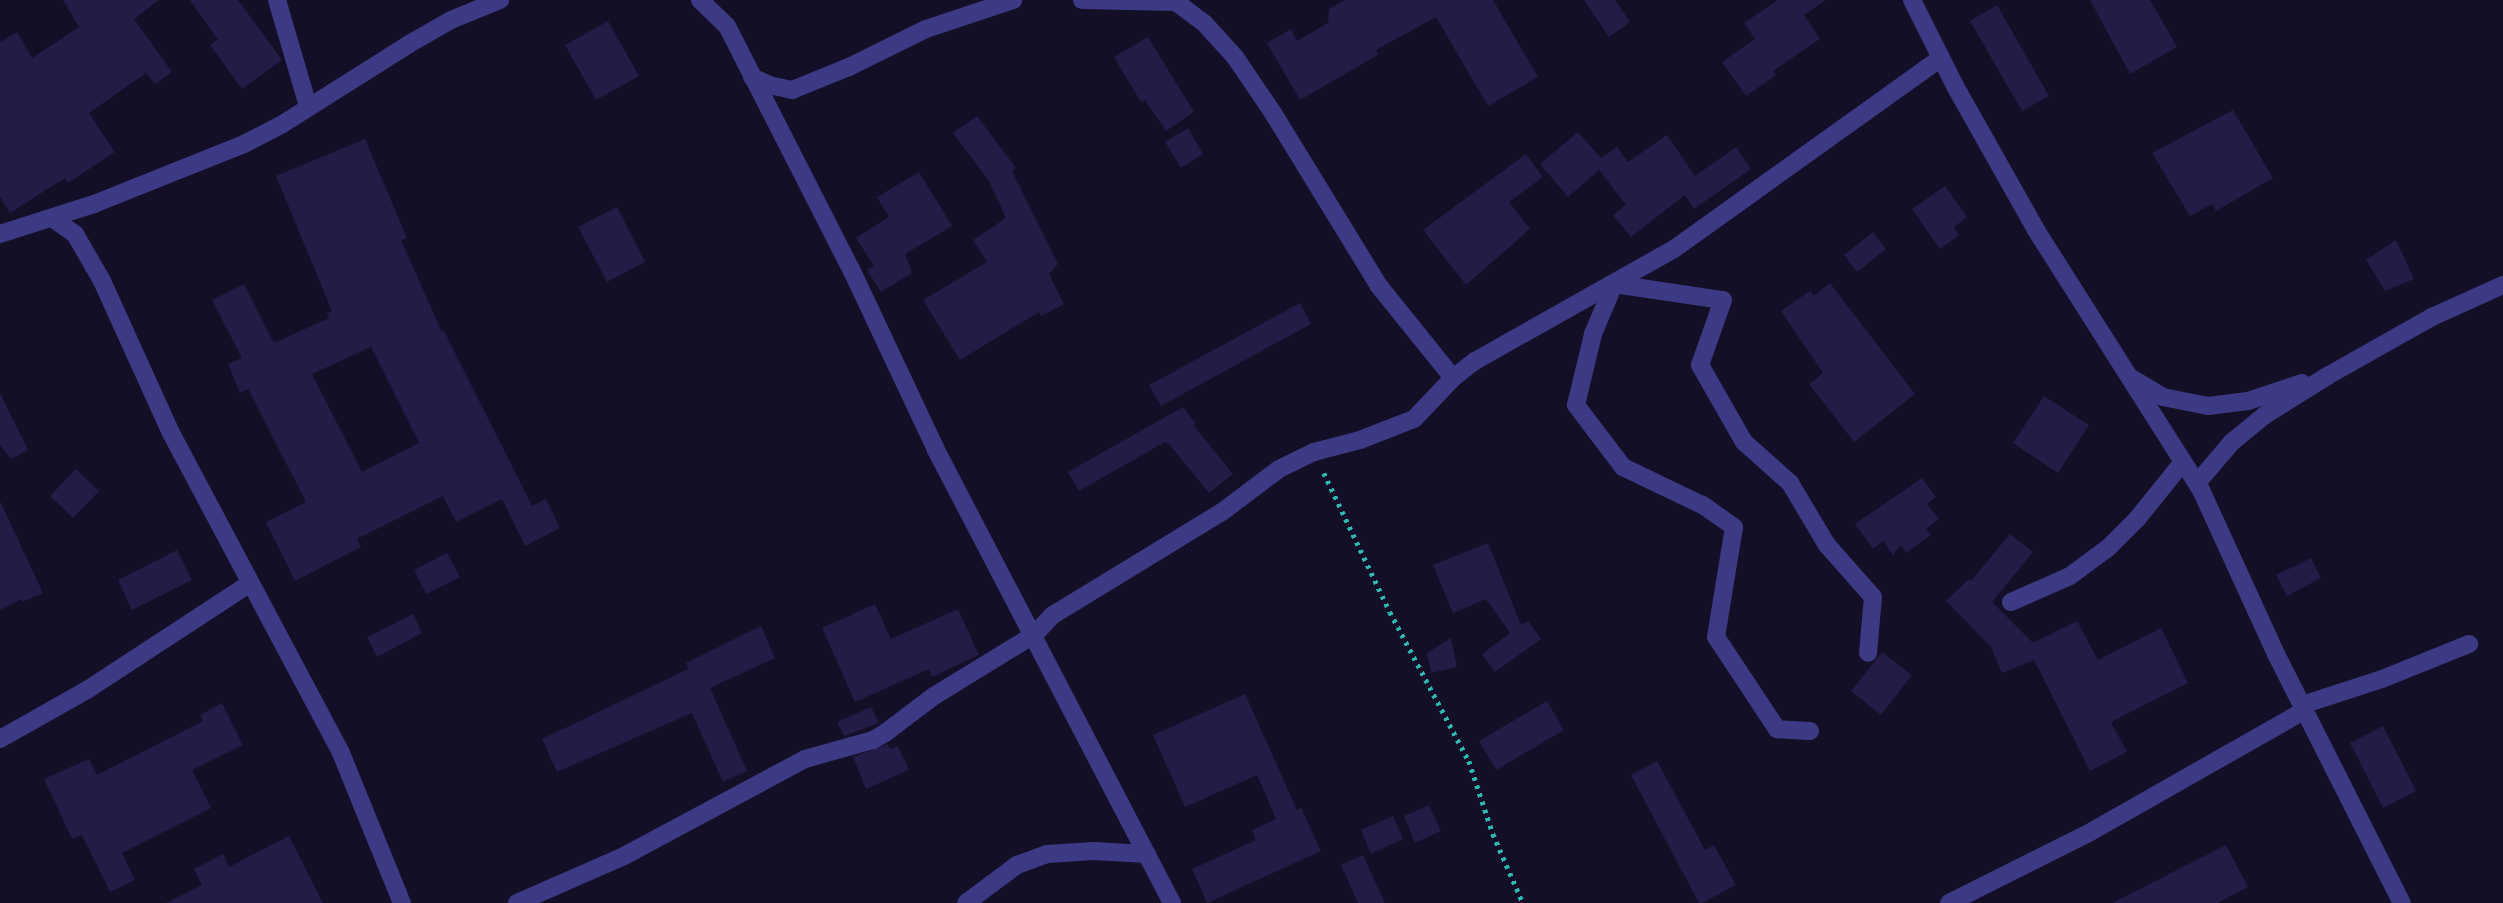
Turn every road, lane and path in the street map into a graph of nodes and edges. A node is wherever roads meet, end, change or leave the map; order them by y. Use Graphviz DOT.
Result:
graph roads {
  1 [pos="277,0"];
  2 [pos="500,0"];
  3 [pos="700,0"];
  4 [pos="1013,0"];
  5 [pos="1082,0"];
  6 [pos="1196,0"];
  7 [pos="1912,0"];
  8 [pos="1205,24"];
  9 [pos="1941,58"];
  10 [pos="752,77"];
  11 [pos="308,106"];
  12 [pos="52,218"];
  13 [pos="0,234"];
  14 [pos="1614,284"];
  15 [pos="2503,285"];
  16 [pos="2329,374"];
  17 [pos="2131,377"];
  18 [pos="1453,378"];
  19 [pos="1314,452"];
  20 [pos="2183,462"];
  21 [pos="2197,483"];
  22 [pos="249,584"];
  23 [pos="2011,602"];
  24 [pos="1035,634"];
  25 [pos="2469,644"];
  26 [pos="1868,653"];
  27 [pos="2303,707"];
  28 [pos="1810,731"];
  29 [pos="0,739"];
  30 [pos="1147,854"];
  31 [pos="402,903"];
  32 [pos="517,903"];
  33 [pos="966,903"];
  34 [pos="1172,903"];
  35 [pos="1523,903"];
  36 [pos="1949,903"];
  37 [pos="2402,903"];
  1 -- 11 [label="street"];
  2 -- 11 [label="street"];
  3 -- 10 [label="street"];
  4 -- 10 [label="street"];
  5 -- 8 [label="street"];
  6 -- 8 [label="street"];
  7 -- 9 [label="street"];
  8 -- 18 [label="street"];
  9 -- 14 [label="street"];
  9 -- 17 [label="street"];
  10 -- 24 [label="street"];
  11 -- 12 [label="street"];
  12 -- 13 [label="street"];
  12 -- 22 [label="street"];
  14 -- 18 [label="street"];
  14 -- 26 [label="street"];
  14 -- 28 [label="street"];
  15 -- 16 [label="street"];
  16 -- 17 [label="street"];
  16 -- 21 [label="street"];
  17 -- 20 [label="street"];
  18 -- 19 [label="street"];
  19 -- 24 [label="street"];
  19 -- 35 [label="path"];
  20 -- 21 [label="street"];
  20 -- 23 [label="street"];
  21 -- 27 [label="street"];
  22 -- 29 [label="street"];
  22 -- 31 [label="street"];
  24 -- 30 [label="street"];
  24 -- 32 [label="street"];
  25 -- 27 [label="street"];
  27 -- 36 [label="street"];
  27 -- 37 [label="street"];
  30 -- 33 [label="street"];
  30 -- 34 [label="street"];
}
